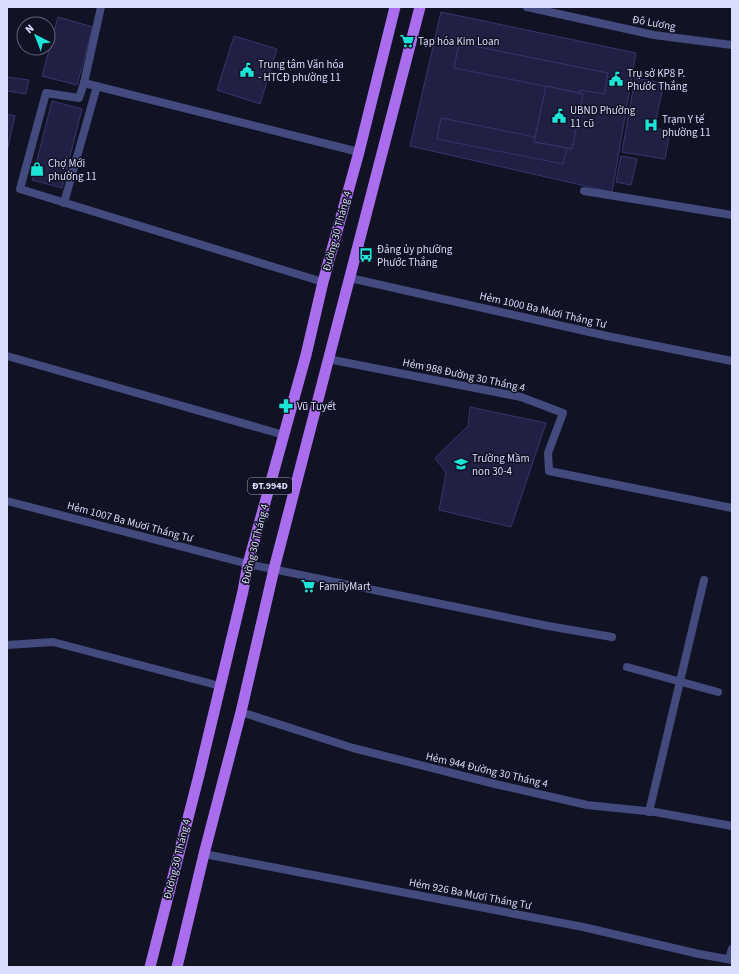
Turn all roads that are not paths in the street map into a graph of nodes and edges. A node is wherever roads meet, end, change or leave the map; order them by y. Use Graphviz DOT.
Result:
graph roads {
  1 [pos="101,7"];
  2 [pos="395,7"];
  3 [pos="420,7"];
  4 [pos="526,7"];
  5 [pos="732,45"];
  6 [pos="84,83"];
  7 [pos="97,86"];
  8 [pos="359,152"];
  9 [pos="584,191"];
  10 [pos="64,203"];
  11 [pos="732,214"];
  12 [pos="350,278"];
  13 [pos="323,282"];
  14 [pos="7,356"];
  15 [pos="328,359"];
  16 [pos="732,361"];
  17 [pos="284,435"];
  18 [pos="7,501"];
  19 [pos="732,508"];
  20 [pos="248,564"];
  21 [pos="274,570"];
  22 [pos="704,580"];
  23 [pos="612,637"];
  24 [pos="7,645"];
  25 [pos="627,667"];
  26 [pos="680,682"];
  27 [pos="220,686"];
  28 [pos="718,692"];
  29 [pos="241,712"];
  30 [pos="648,812"];
  31 [pos="732,826"];
  32 [pos="204,854"];
  33 [pos="732,949"];
  34 [pos="730,959"];
  35 [pos="150,967"];
  36 [pos="177,967"];
  1 -- 6 [label="street"];
  2 -- 8 [label="main road, Đường 30 Tháng 4 / ĐT.994D"];
  3 -- 12 [label="main road, ĐT.994D"];
  4 -- 5 [label="street, Đô Lương"];
  6 -- 7 [label="street"];
  6 -- 10 [label="street"];
  7 -- 8 [label="street"];
  7 -- 10 [label="street"];
  8 -- 13 [label="main road, Đường 30 Tháng 4 / ĐT.994D"];
  9 -- 11 [label="street"];
  10 -- 13 [label="street"];
  12 -- 15 [label="main road, ĐT.994D"];
  12 -- 16 [label="street, Hẻm 1000 Ba Mươi Tháng Tư"];
  13 -- 17 [label="main road, Đường 30 Tháng 4 / ĐT.994D"];
  14 -- 17 [label="street"];
  15 -- 19 [label="street, Hẻm 988 Đường 30 Tháng 4"];
  15 -- 21 [label="main road, ĐT.994D"];
  17 -- 20 [label="main road, Đường 30 Tháng 4 / ĐT.994D"];
  18 -- 20 [label="street, Hẻm 1007 Ba Mươi Tháng Tư"];
  20 -- 21 [label="street, Hẻm 1007 Ba Mươi Tháng Tư"];
  20 -- 27 [label="main road, Đường 30 Tháng 4 / ĐT.994D"];
  21 -- 23 [label="street, Hẻm 1007 Ba Mươi Tháng Tư"];
  21 -- 29 [label="main road, ĐT.994D"];
  22 -- 26 [label="street"];
  24 -- 27 [label="street"];
  25 -- 26 [label="street"];
  26 -- 28 [label="street"];
  26 -- 30 [label="street"];
  27 -- 35 [label="main road, Đường 30 Tháng 4 / ĐT.994D"];
  29 -- 30 [label="street, Hẻm 944 Đường 30 Tháng 4"];
  29 -- 32 [label="main road, ĐT.994D"];
  30 -- 31 [label="street, Hẻm 944 Đường 30 Tháng 4"];
  32 -- 34 [label="street, Hẻm 926 Ba Mươi Tháng Tư"];
  32 -- 36 [label="main road, ĐT.994D"];
  33 -- 34 [label="street"];
}
